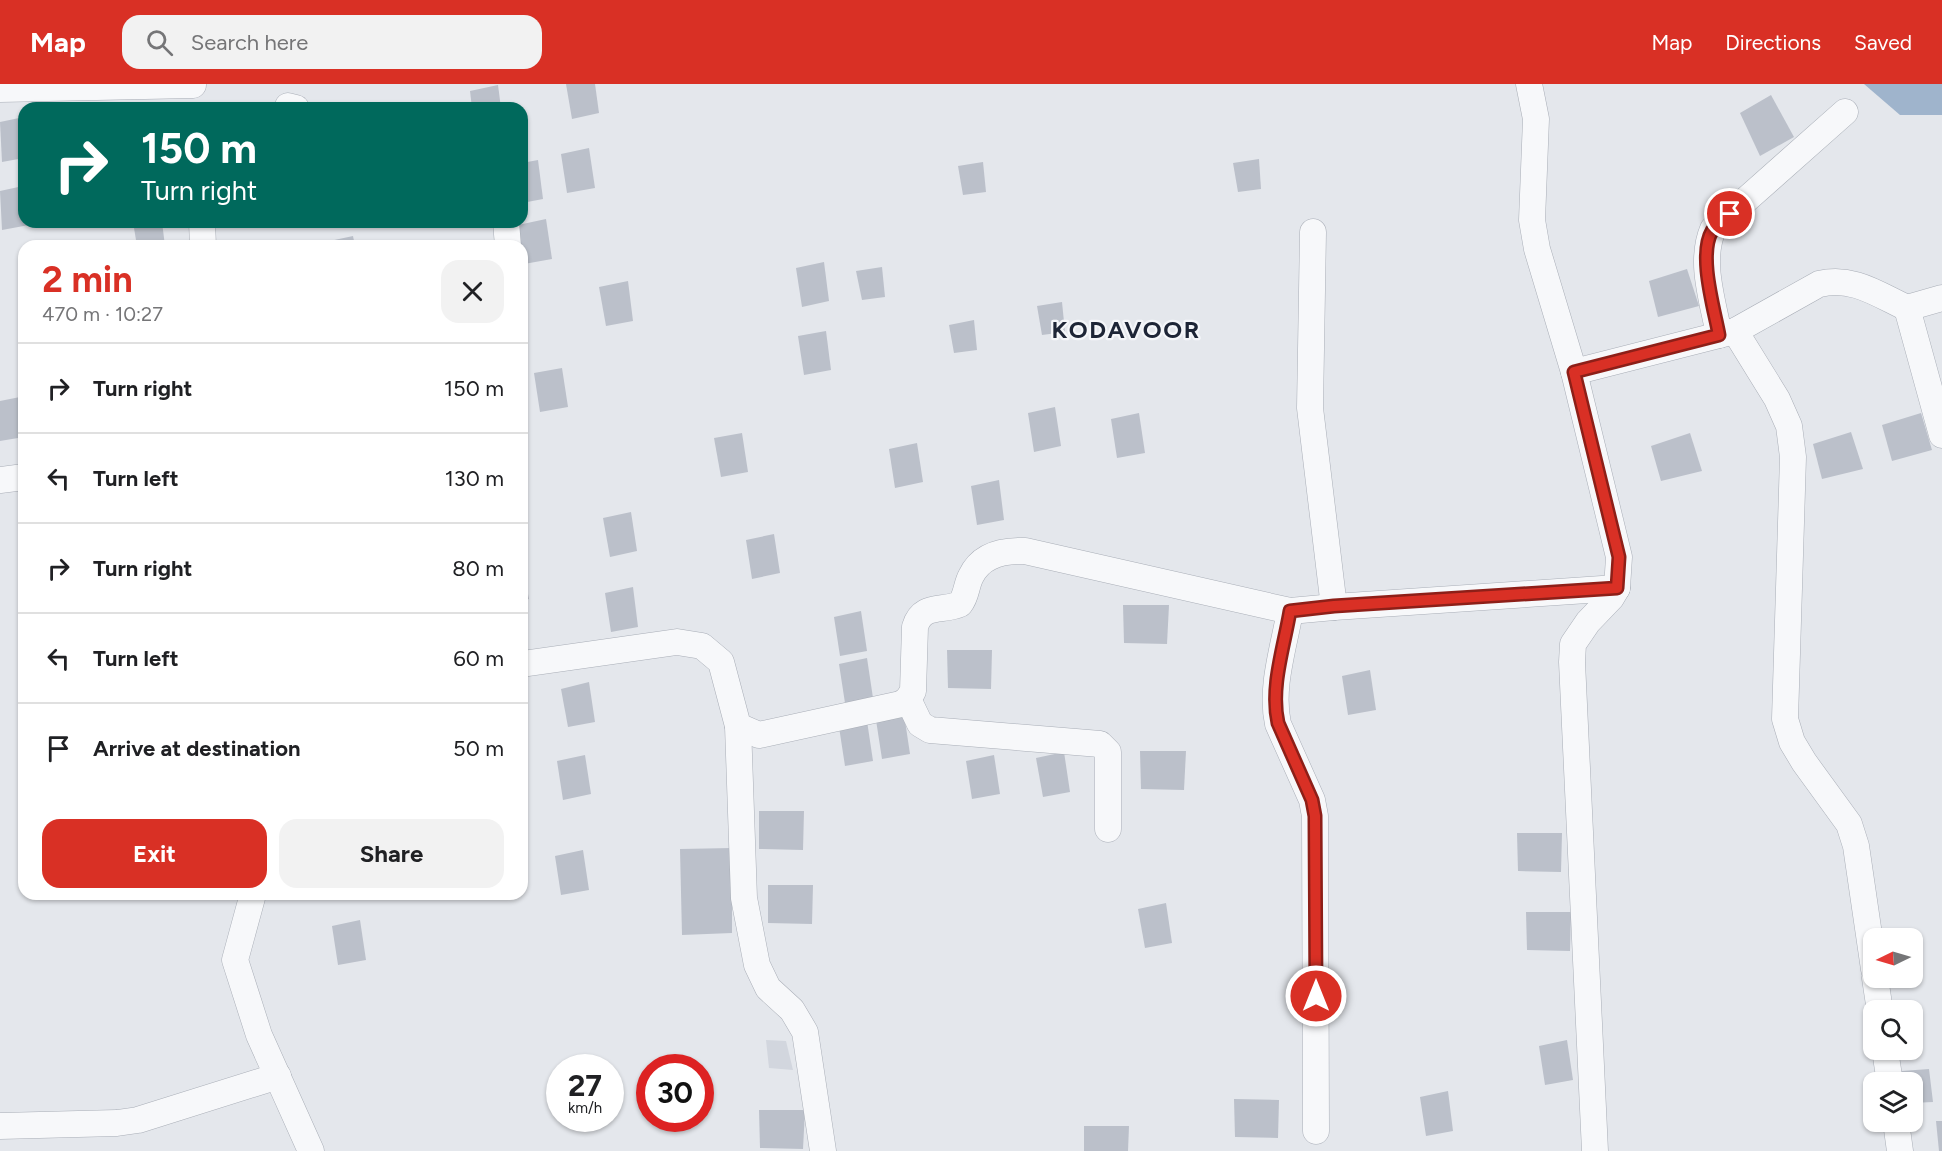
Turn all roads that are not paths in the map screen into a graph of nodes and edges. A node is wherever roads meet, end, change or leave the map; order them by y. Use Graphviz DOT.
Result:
graph roads {
  1 [pos="1529,84"];
  2 [pos="0,89"];
  3 [pos="193,92"];
  4 [pos="1845,112"];
  5 [pos="1312,232"];
  6 [pos="1942,298"];
  7 [pos="1907,308"];
  8 [pos="1727,333"];
  9 [pos="1574,372"];
  10 [pos="1942,435"];
  11 [pos="18,478"];
  12 [pos="0,480"];
  13 [pos="1617,588"];
  14 [pos="1334,606"];
  15 [pos="1290,611"];
  16 [pos="528,663"];
  17 [pos="908,699"];
  18 [pos="738,726"];
  19 [pos="1108,829"];
  20 [pos="251,900"];
  21 [pos="1868,928"];
  22 [pos="278,1076"];
  23 [pos="0,1126"];
  24 [pos="1316,1131"];
  25 [pos="1897,1132"];
  26 [pos="311,1151"];
  27 [pos="823,1151"];
  28 [pos="1595,1151"];
  29 [pos="1900,1151"];
  1 -- 9 [label="street"];
  2 -- 3 [label="street"];
  4 -- 8 [label="street"];
  5 -- 14 [label="street"];
  6 -- 7 [label="street"];
  7 -- 8 [label="street"];
  7 -- 10 [label="street"];
  8 -- 9 [label="street"];
  8 -- 21 [label="street"];
  9 -- 13 [label="street"];
  11 -- 12 [label="street"];
  13 -- 14 [label="street"];
  13 -- 28 [label="street"];
  14 -- 15 [label="street"];
  15 -- 17 [label="street"];
  15 -- 24 [label="street"];
  16 -- 18 [label="street"];
  17 -- 18 [label="street"];
  17 -- 19 [label="street"];
  18 -- 27 [label="street"];
  20 -- 22 [label="street"];
  22 -- 23 [label="street"];
  22 -- 26 [label="street"];
  25 -- 29 [label="street"];
}
